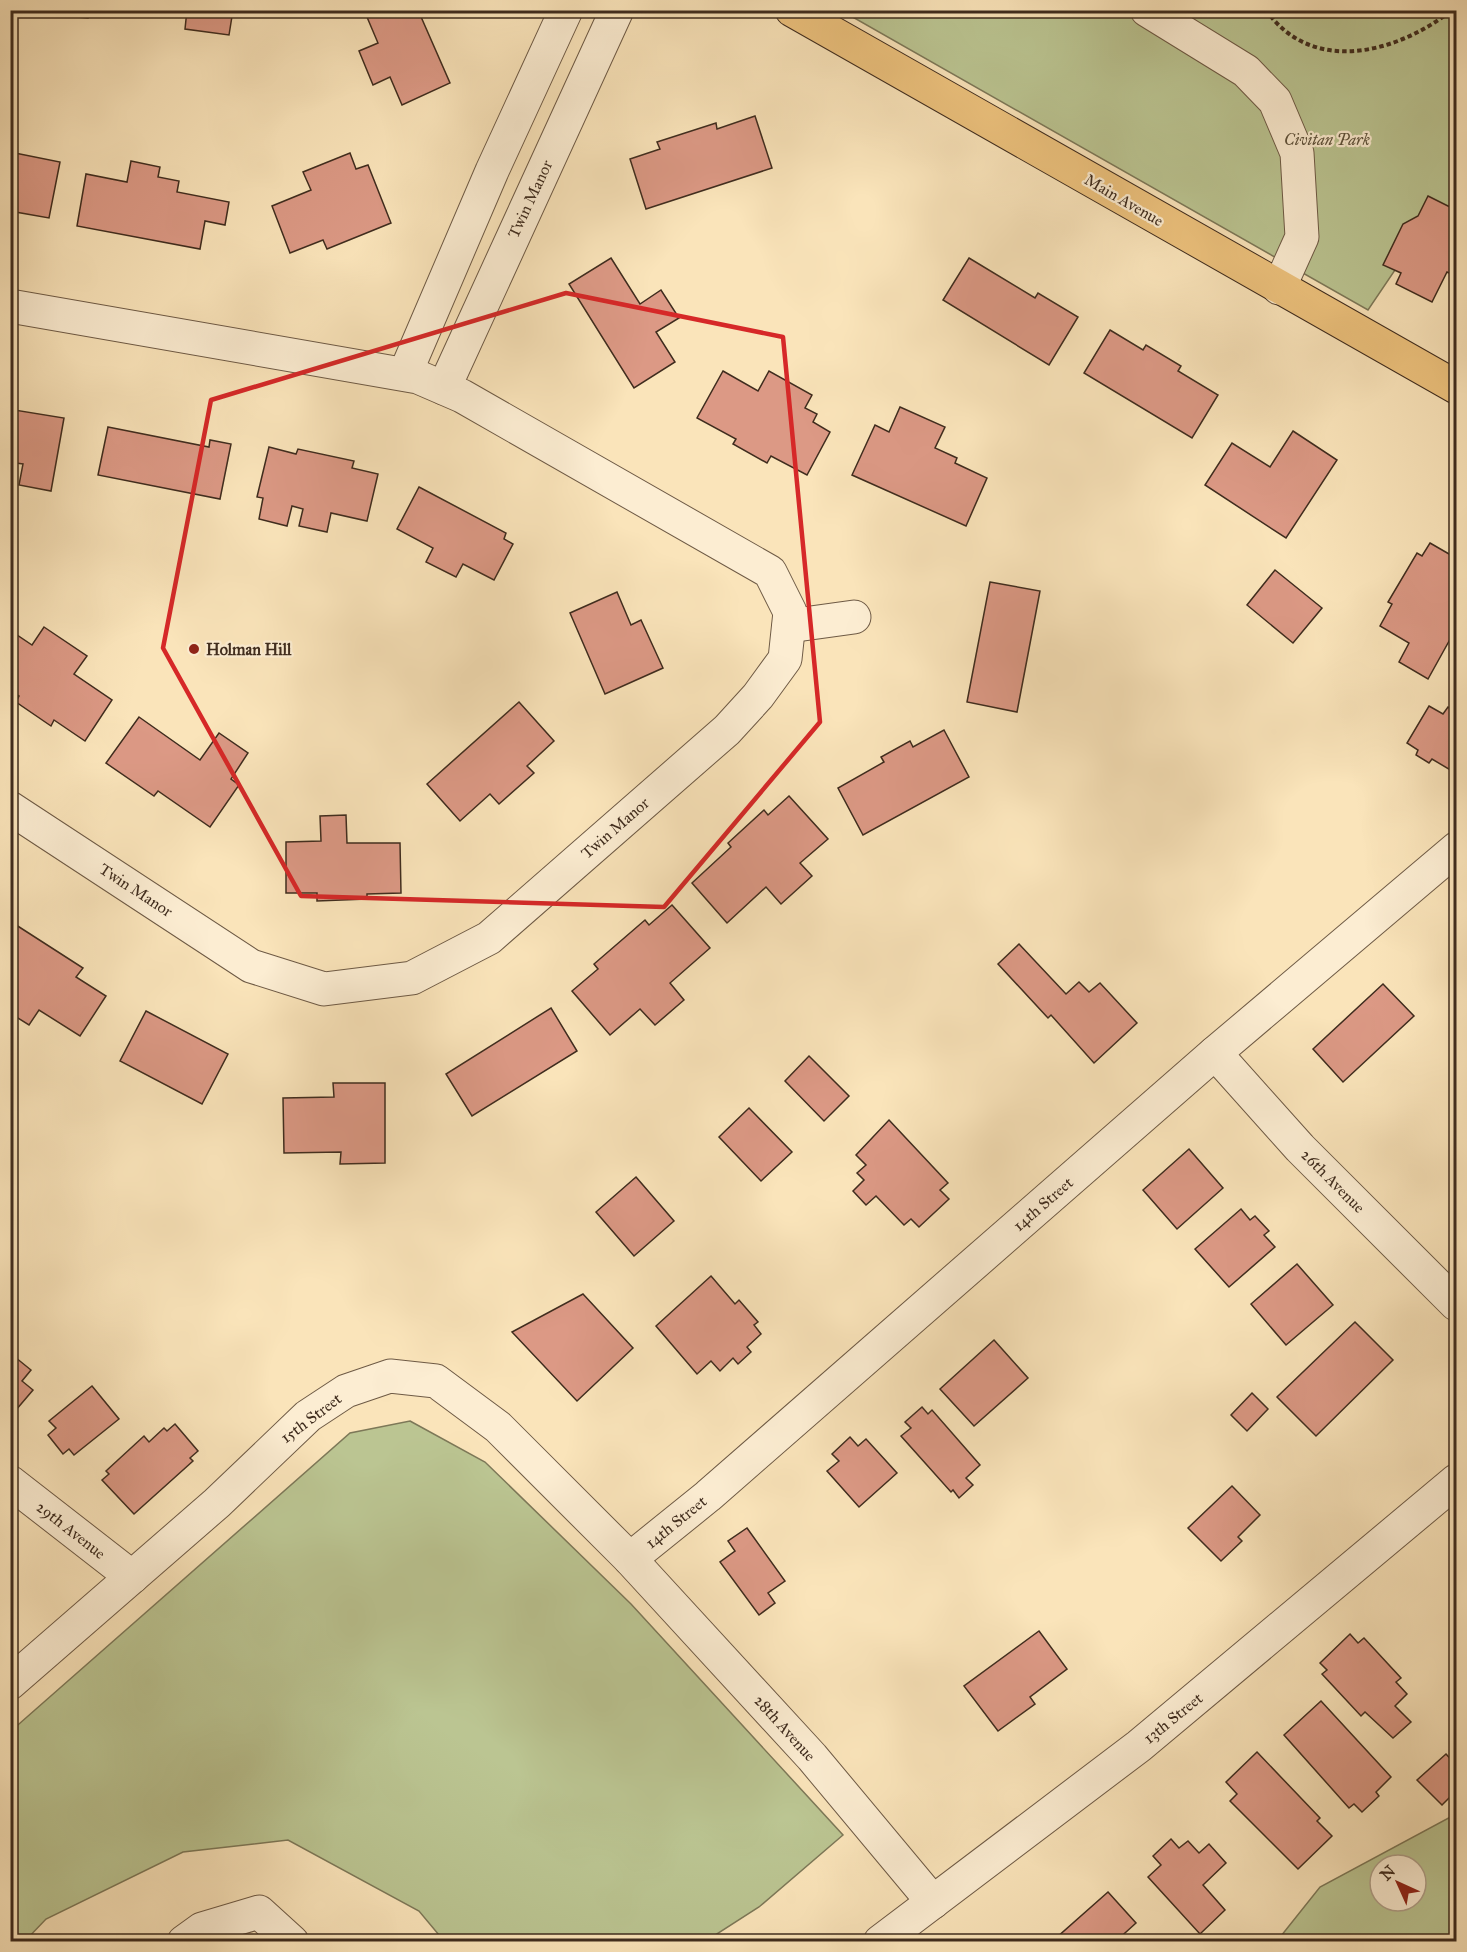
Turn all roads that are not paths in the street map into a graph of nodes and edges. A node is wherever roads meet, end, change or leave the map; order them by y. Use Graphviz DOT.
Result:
graph roads {
  1 [pos="566,10"];
  2 [pos="617,10"];
  3 [pos="792,10"];
  4 [pos="1147,10"];
  5 [pos="1279,288"];
  6 [pos="10,306"];
  7 [pos="405,374"];
  8 [pos="1456,387"];
  9 [pos="444,388"];
  10 [pos="854,617"];
  11 [pos="789,626"];
  12 [pos="10,808"];
  13 [pos="1456,849"];
  14 [pos="1215,1053"];
  15 [pos="1456,1304"];
  16 [pos="1456,1481"];
  17 [pos="10,1482"];
  18 [pos="630,1559"];
  19 [pos="132,1577"];
  20 [pos="10,1683"];
  21 [pos="933,1902"];
  22 [pos="184,1941"];
  23 [pos="292,1941"];
  24 [pos="880,1941"];
  1 -- 7 [label="street"];
  2 -- 9 [label="street, Twin Manor"];
  3 -- 5 [label="main road, Main Avenue"];
  4 -- 5 [label="street"];
  5 -- 8 [label="main road, Main Avenue"];
  6 -- 7 [label="street, Twin Manor"];
  7 -- 9 [label="street, Twin Manor"];
  9 -- 11 [label="street, Twin Manor"];
  10 -- 11 [label="street"];
  11 -- 12 [label="street, Twin Manor"];
  13 -- 14 [label="street, 14th Street"];
  14 -- 15 [label="street, 26th Avenue"];
  14 -- 18 [label="street, 14th Street"];
  16 -- 21 [label="street, 13th Street"];
  17 -- 19 [label="street, 29th Avenue"];
  18 -- 19 [label="street, 15th Street"];
  18 -- 21 [label="street, 28th Avenue"];
  19 -- 20 [label="street, 15th Street"];
  21 -- 24 [label="street, 13th Street"];
  22 -- 23 [label="street"];
}
